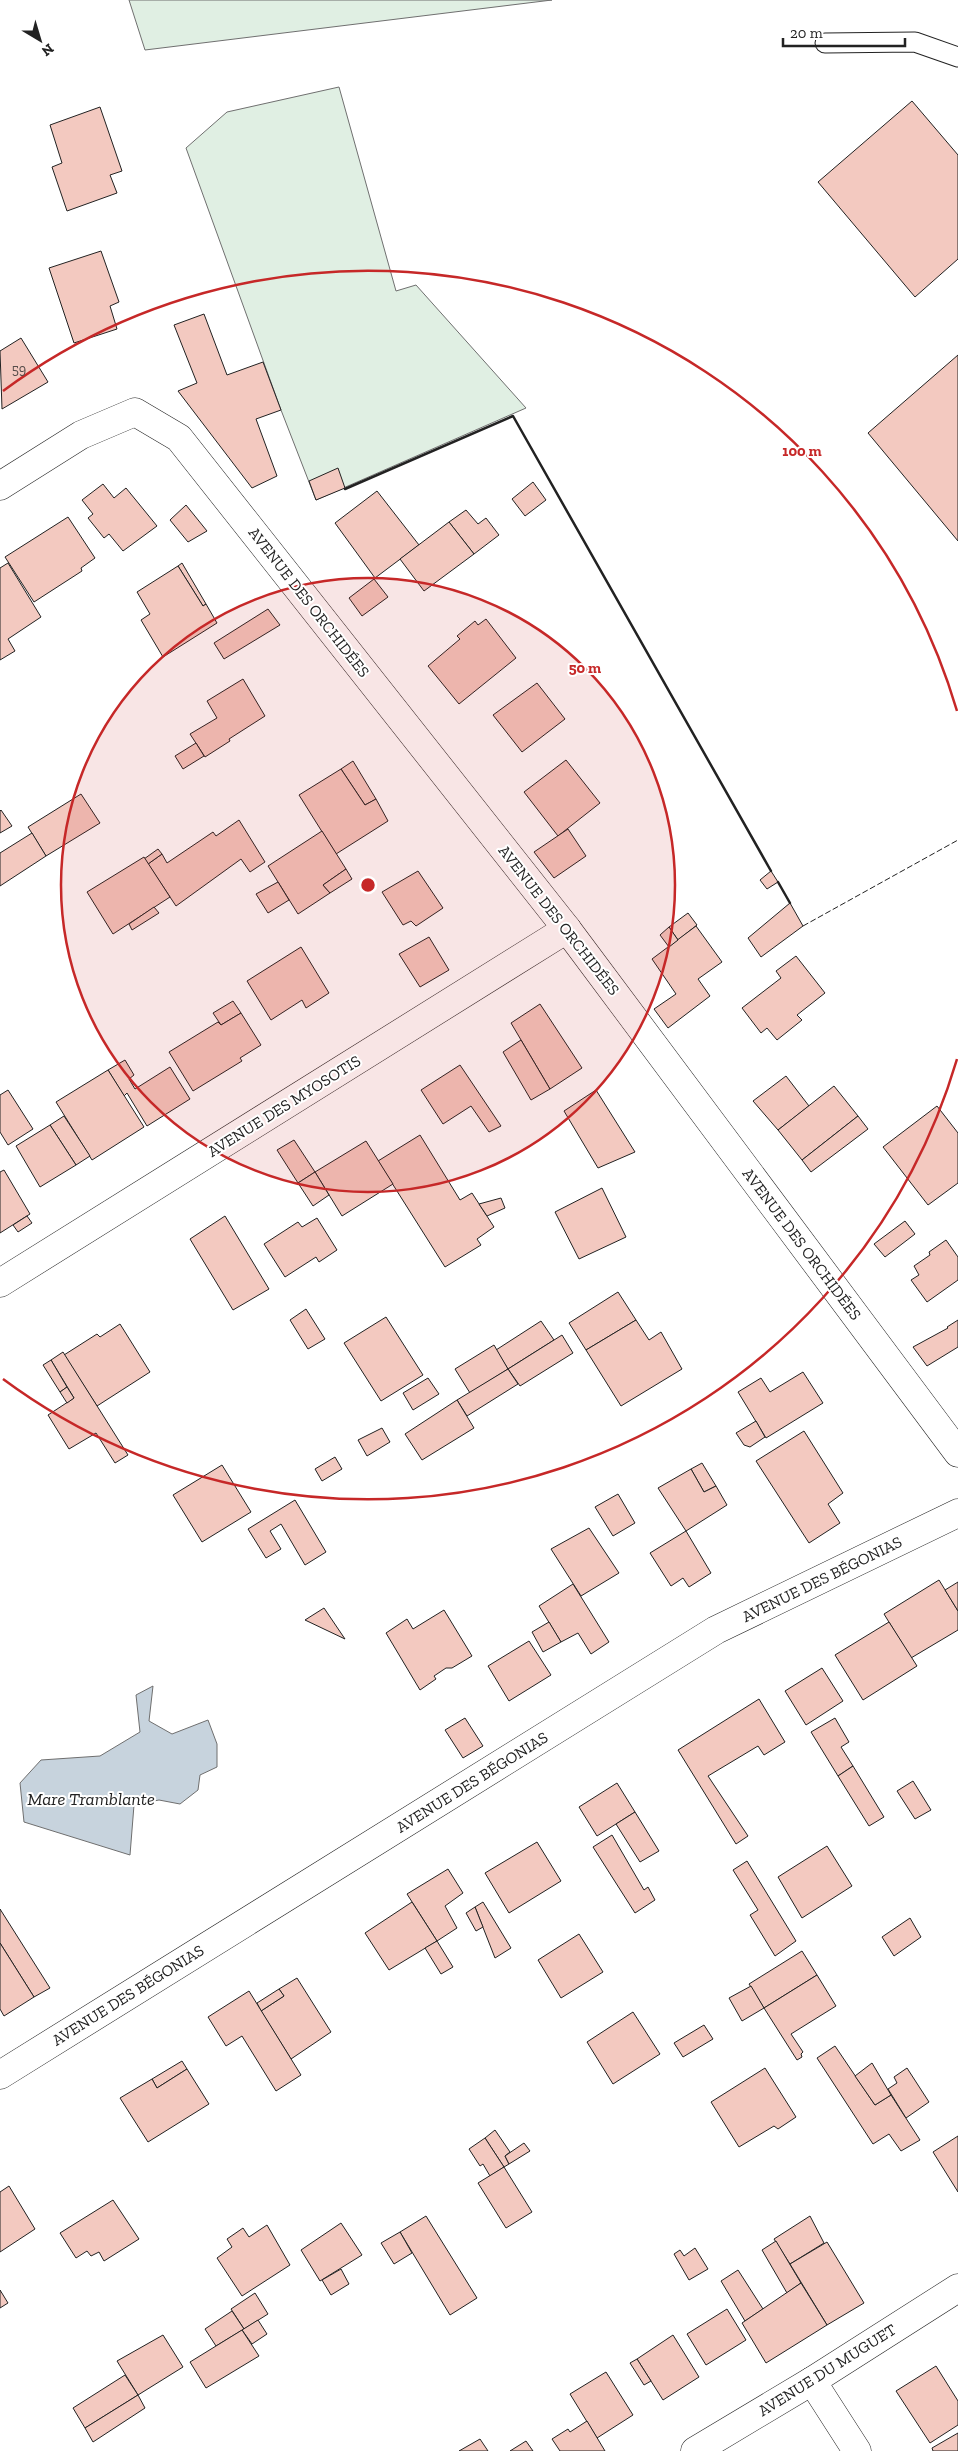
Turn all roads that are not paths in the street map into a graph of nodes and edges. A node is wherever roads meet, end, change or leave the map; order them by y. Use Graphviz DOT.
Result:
graph roads {
  1 [pos="825,43"];
  2 [pos="958,57"];
  3 [pos="0,486"];
  4 [pos="567,929"];
  5 [pos="0,1283"];
  6 [pos="958,1453"];
  7 [pos="958,1513"];
  8 [pos="0,2075"];
  9 [pos="958,2288"];
  10 [pos="812,2380"];
  11 [pos="695,2451"];
  12 [pos="857,2451"];
  1 -- 2 [label="lane"];
  3 -- 4 [label="street, AVENUE DES ORCHIDÉES"];
  4 -- 5 [label="street, AVENUE DES MYOSOTIS"];
  4 -- 6 [label="street, AVENUE DES ORCHIDÉES"];
  7 -- 8 [label="street, AVENUE DES BÉGONIAS"];
  9 -- 10 [label="street, AVENUE DU MUGUET"];
  10 -- 11 [label="street, AVENUE DU MUGUET"];
  10 -- 12 [label="street"];
}
